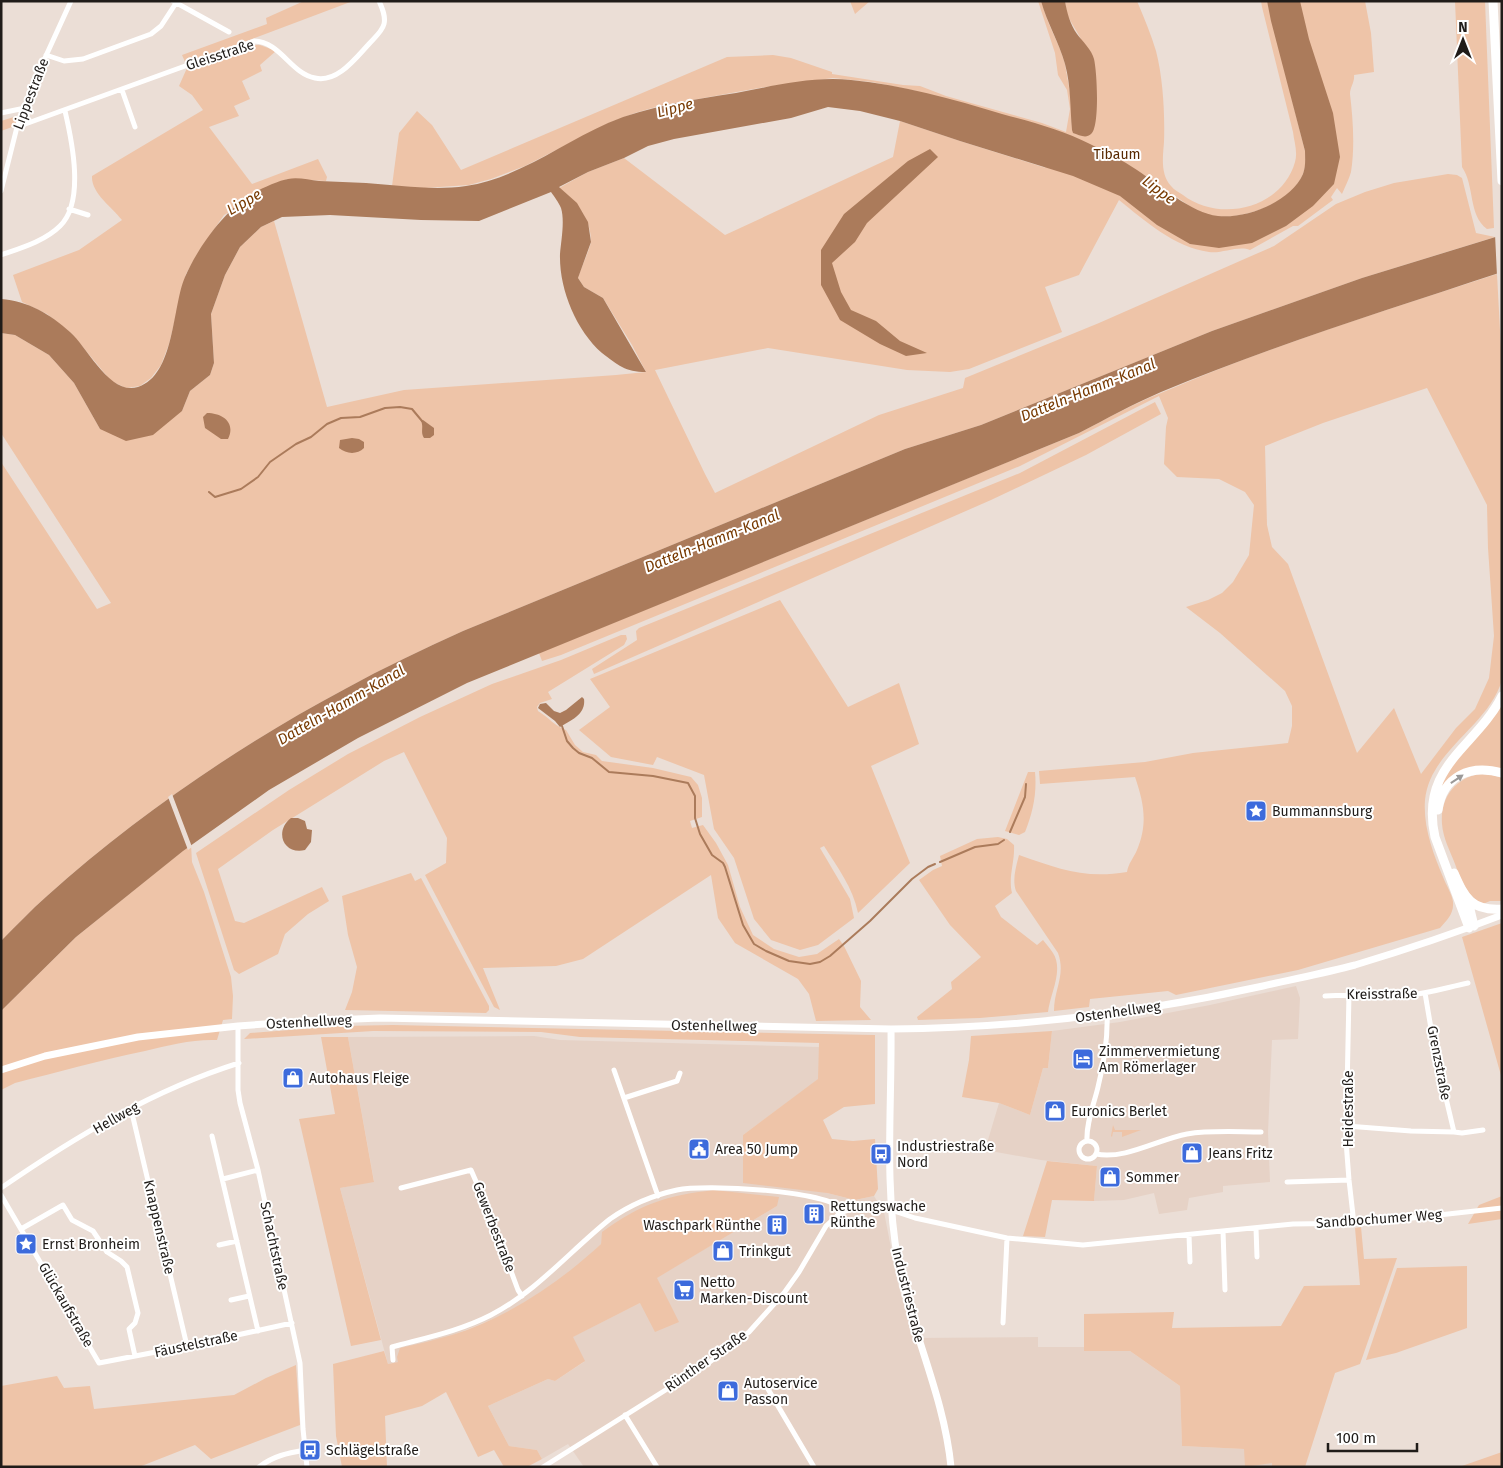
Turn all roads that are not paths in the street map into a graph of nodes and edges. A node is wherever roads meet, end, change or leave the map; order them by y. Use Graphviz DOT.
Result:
graph roads {
  1 [pos="71,1"];
  2 [pos="380,1"];
  3 [pos="1493,1"];
  4 [pos="175,2"];
  5 [pos="228,32"];
  6 [pos="46,55"];
  7 [pos="122,90"];
  8 [pos="25,108"];
  9 [pos="65,111"];
  10 [pos="1,113"];
  11 [pos="18,127"];
  12 [pos="135,127"];
  13 [pos="1502,181"];
  14 [pos="1,191"];
  15 [pos="69,208"];
  16 [pos="88,215"];
  17 [pos="1,255"];
  18 [pos="1502,696"];
  19 [pos="1502,773"];
  20 [pos="1468,901"];
  21 [pos="1502,909"];
  22 [pos="1502,915"];
  23 [pos="1471,927"];
  24 [pos="1468,983"];
  25 [pos="1425,993"];
  26 [pos="1349,994"];
  27 [pos="1324,996"];
  28 [pos="1107,1014"];
  29 [pos="238,1026"];
  30 [pos="892,1029"];
  31 [pos="239,1063"];
  32 [pos="1,1070"];
  33 [pos="614,1070"];
  34 [pos="680,1073"];
  35 [pos="624,1098"];
  36 [pos="131,1109"];
  37 [pos="1347,1126"];
  38 [pos="1483,1130"];
  39 [pos="1261,1132"];
  40 [pos="1454,1132"];
  41 [pos="212,1136"];
  42 [pos="1087,1141"];
  43 [pos="1096,1154"];
  44 [pos="258,1170"];
  45 [pos="223,1179"];
  46 [pos="1349,1180"];
  47 [pos="1287,1182"];
  48 [pos="1,1188"];
  49 [pos="401,1188"];
  50 [pos="1,1196"];
  51 [pos="658,1196"];
  52 [pos="1502,1208"];
  53 [pos="891,1210"];
  54 [pos="845,1211"];
  55 [pos="1354,1224"];
  56 [pos="1256,1228"];
  57 [pos="21,1229"];
  58 [pos="1223,1232"];
  59 [pos="1189,1235"];
  60 [pos="1006,1238"];
  61 [pos="237,1241"];
  62 [pos="219,1246"];
  63 [pos="1257,1257"];
  64 [pos="1190,1262"];
  65 [pos="1225,1290"];
  66 [pos="249,1296"];
  67 [pos="522,1296"];
  68 [pos="231,1300"];
  69 [pos="292,1323"];
  70 [pos="1003,1323"];
  71 [pos="258,1331"];
  72 [pos="187,1346"];
  73 [pos="135,1356"];
  74 [pos="393,1360"];
  75 [pos="99,1363"];
  76 [pos="765,1384"];
  77 [pos="625,1415"];
  78 [pos="305,1450"];
  79 [pos="259,1467"];
  80 [pos="307,1467"];
  81 [pos="543,1467"];
  82 [pos="657,1467"];
  83 [pos="814,1467"];
  84 [pos="951,1467"];
  1 -- 6 [label="street, Lippestraße"];
  2 -- 7 [label="street, Gleisstraße"];
  3 -- 13 [label="highway"];
  4 -- 5 [label="street"];
  4 -- 6 [label="street"];
  6 -- 8 [label="street, Lippestraße"];
  7 -- 9 [label="street, Gleisstraße"];
  7 -- 12 [label="street"];
  8 -- 10 [label="street"];
  8 -- 11 [label="street, Lippestraße"];
  9 -- 11 [label="street, Gleisstraße"];
  9 -- 15 [label="street"];
  11 -- 14 [label="street, Lippestraße"];
  15 -- 16 [label="street"];
  15 -- 17 [label="street"];
  18 -- 23 [label="highway"];
  20 -- 19 [label="highway, one-way"];
  20 -- 21 [label="highway"];
  20 -- 23 [label="highway"];
  22 -- 23 [label="main road, Ostenhellweg"];
  23 -- 28 [label="main road, Ostenhellweg"];
  24 -- 25 [label="street, Kreisstraße"];
  25 -- 26 [label="street, Kreisstraße"];
  25 -- 40 [label="street, Grenzstraße"];
  26 -- 27 [label="street, Kreisstraße"];
  26 -- 37 [label="street, Heidestraße"];
  28 -- 30 [label="main road, Ostenhellweg"];
  28 -- 42 [label="street"];
  29 -- 30 [label="main road, Ostenhellweg"];
  29 -- 31 [label="street, Schachtstraße"];
  29 -- 32 [label="main road, Ostenhellweg"];
  30 -- 53 [label="main road, Industriestraße"];
  31 -- 36 [label="street, Hellweg"];
  31 -- 44 [label="street, Schachtstraße"];
  33 -- 35 [label="street"];
  34 -- 35 [label="street"];
  35 -- 51 [label="street"];
  36 -- 48 [label="street, Hellweg"];
  36 -- 72 [label="street, Knappenstraße"];
  37 -- 40 [label="street"];
  37 -- 46 [label="street, Heidestraße"];
  38 -- 40 [label="street"];
  39 -- 43 [label="street"];
  41 -- 45 [label="street"];
  42 -- 43 [label="street"];
  42 -- 43 [label="street"];
  44 -- 45 [label="street"];
  44 -- 69 [label="street, Schachtstraße"];
  45 -- 61 [label="street"];
  46 -- 47 [label="street"];
  46 -- 55 [label="street, Heidestraße"];
  49 -- 67 [label="street, Gewerbestraße"];
  50 -- 57 [label="street, Glückaufstraße"];
  51 -- 54 [label="street"];
  51 -- 67 [label="street"];
  52 -- 55 [label="street, Sandbochumer Weg"];
  53 -- 54 [label="street"];
  53 -- 60 [label="street, Sandbochumer Weg"];
  53 -- 84 [label="main road, Industriestraße"];
  54 -- 77 [label="street, Rünther Straße"];
  55 -- 56 [label="street, Sandbochumer Weg"];
  56 -- 58 [label="street, Sandbochumer Weg"];
  56 -- 63 [label="street"];
  57 -- 73 [label="street"];
  57 -- 75 [label="street, Glückaufstraße"];
  58 -- 59 [label="street, Sandbochumer Weg"];
  58 -- 65 [label="street"];
  59 -- 60 [label="street, Sandbochumer Weg"];
  59 -- 64 [label="street"];
  60 -- 70 [label="street"];
  61 -- 62 [label="street"];
  61 -- 66 [label="street"];
  66 -- 68 [label="street"];
  66 -- 71 [label="street"];
  67 -- 74 [label="street"];
  69 -- 71 [label="street, Fäustelstraße"];
  69 -- 78 [label="street, Schachtstraße"];
  71 -- 72 [label="street, Fäustelstraße"];
  72 -- 73 [label="street, Fäustelstraße"];
  73 -- 75 [label="street, Fäustelstraße"];
  76 -- 83 [label="street"];
  77 -- 81 [label="street, Rünther Straße"];
  77 -- 82 [label="street"];
  78 -- 79 [label="street"];
  78 -- 80 [label="street, Schachtstraße"];
}
